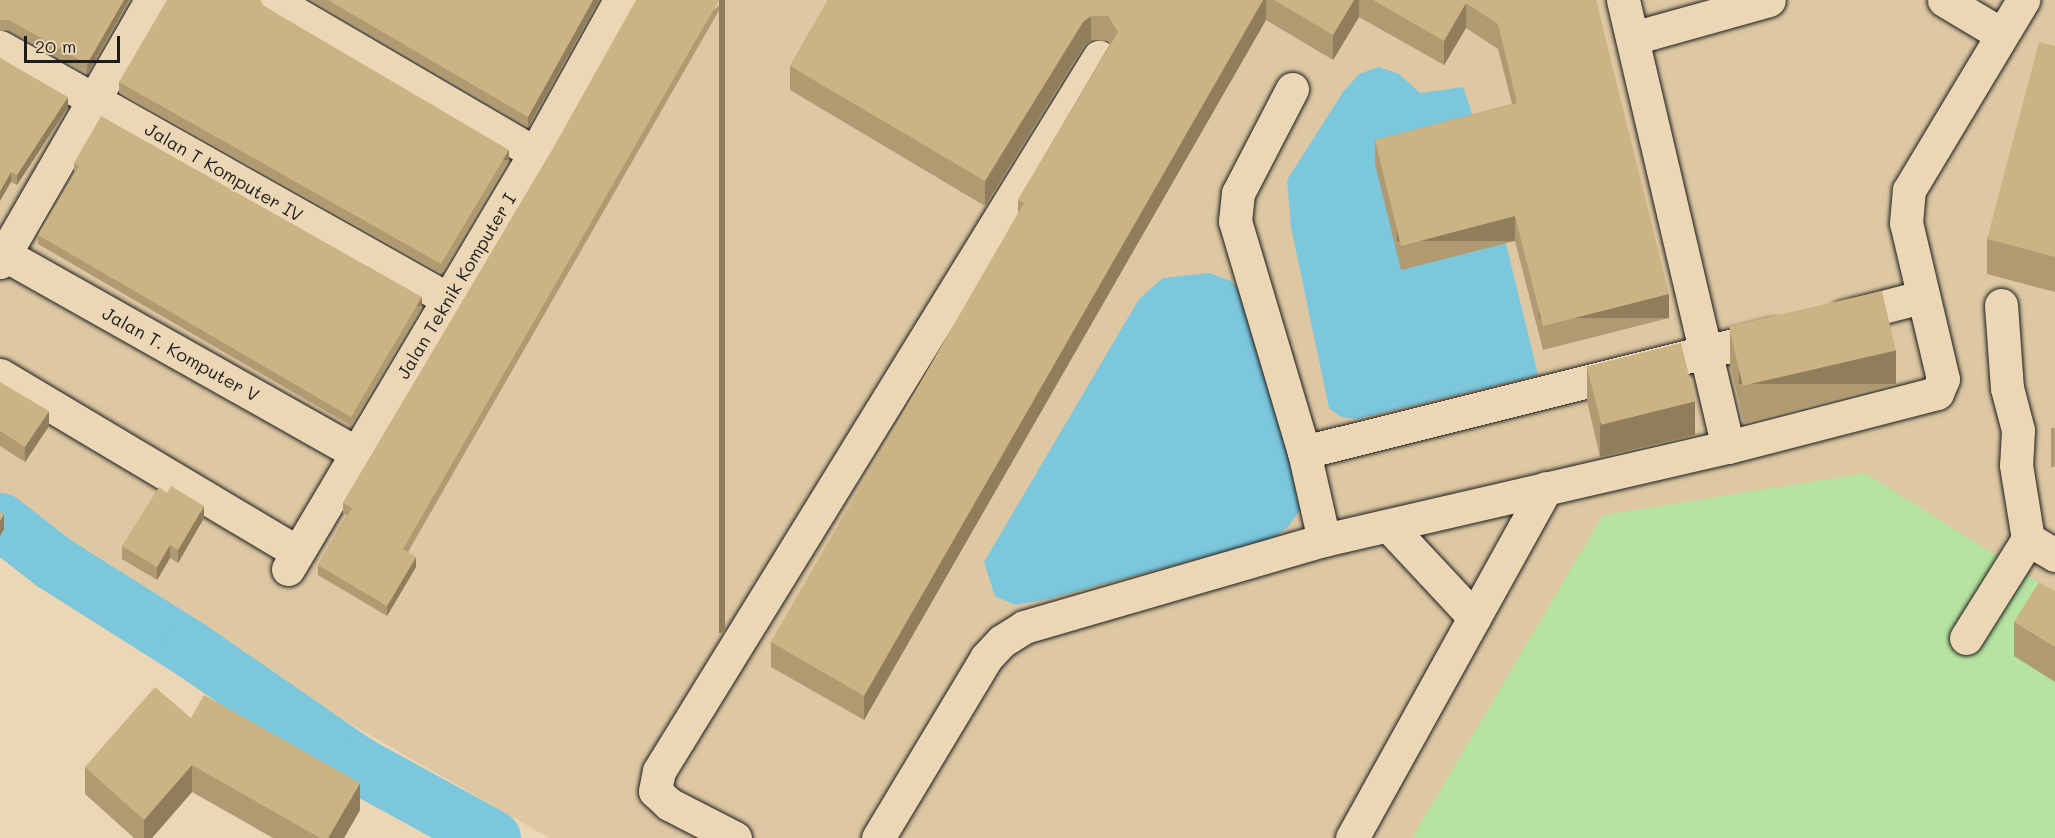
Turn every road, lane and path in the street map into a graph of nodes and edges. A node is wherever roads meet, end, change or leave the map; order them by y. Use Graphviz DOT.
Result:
graph roads {
  1 [pos="151,0"];
  2 [pos="273,0"];
  3 [pos="620,0"];
  4 [pos="1623,0"];
  5 [pos="1769,0"];
  6 [pos="1944,0"];
  7 [pos="2023,0"];
  8 [pos="2001,34"];
  9 [pos="1634,38"];
  10 [pos="0,47"];
  11 [pos="1099,57"];
  12 [pos="1292,89"];
  13 [pos="95,99"];
  14 [pos="535,153"];
  15 [pos="1,256"];
  16 [pos="1921,297"];
  17 [pos="448,300"];
  18 [pos="2001,305"];
  19 [pos="1704,354"];
  20 [pos="0,375"];
  21 [pos="1728,447"];
  22 [pos="1304,452"];
  23 [pos="357,453"];
  24 [pos="1546,488"];
  25 [pos="1389,526"];
  26 [pos="1324,540"];
  27 [pos="2042,547"];
  28 [pos="1474,617"];
  29 [pos="1966,638"];
  30 [pos="735,838"];
  31 [pos="878,838"];
  32 [pos="1352,838"];
  1 -- 13 [label="street"];
  2 -- 14 [label="street"];
  3 -- 14 [label="street, Jalan Teknik Komputer I"];
  4 -- 9 [label="street"];
  5 -- 9 [label="street"];
  6 -- 8 [label="street"];
  7 -- 8 [label="street"];
  8 -- 16 [label="street"];
  9 -- 19 [label="street"];
  10 -- 13 [label="street, Jalan T Komputer IV"];
  11 -- 30 [label="street"];
  12 -- 22 [label="street"];
  13 -- 15 [label="street"];
  13 -- 17 [label="street, Jalan T Komputer IV"];
  14 -- 17 [label="street, Jalan Teknik Komputer I"];
  15 -- 23 [label="street, Jalan T. Komputer V"];
  16 -- 19 [label="street"];
  16 -- 21 [label="street"];
  17 -- 23 [label="street, Jalan Teknik Komputer I"];
  18 -- 27 [label="street"];
  19 -- 21 [label="street"];
  19 -- 22 [label="street"];
  20 -- 23 [label="street, Jalan Teknik Komputer I"];
  21 -- 24 [label="street"];
  22 -- 26 [label="street"];
  24 -- 25 [label="street"];
  24 -- 28 [label="street"];
  25 -- 26 [label="street"];
  25 -- 28 [label="street"];
  26 -- 31 [label="street"];
  27 -- 29 [label="street"];
  28 -- 32 [label="street"];
}
